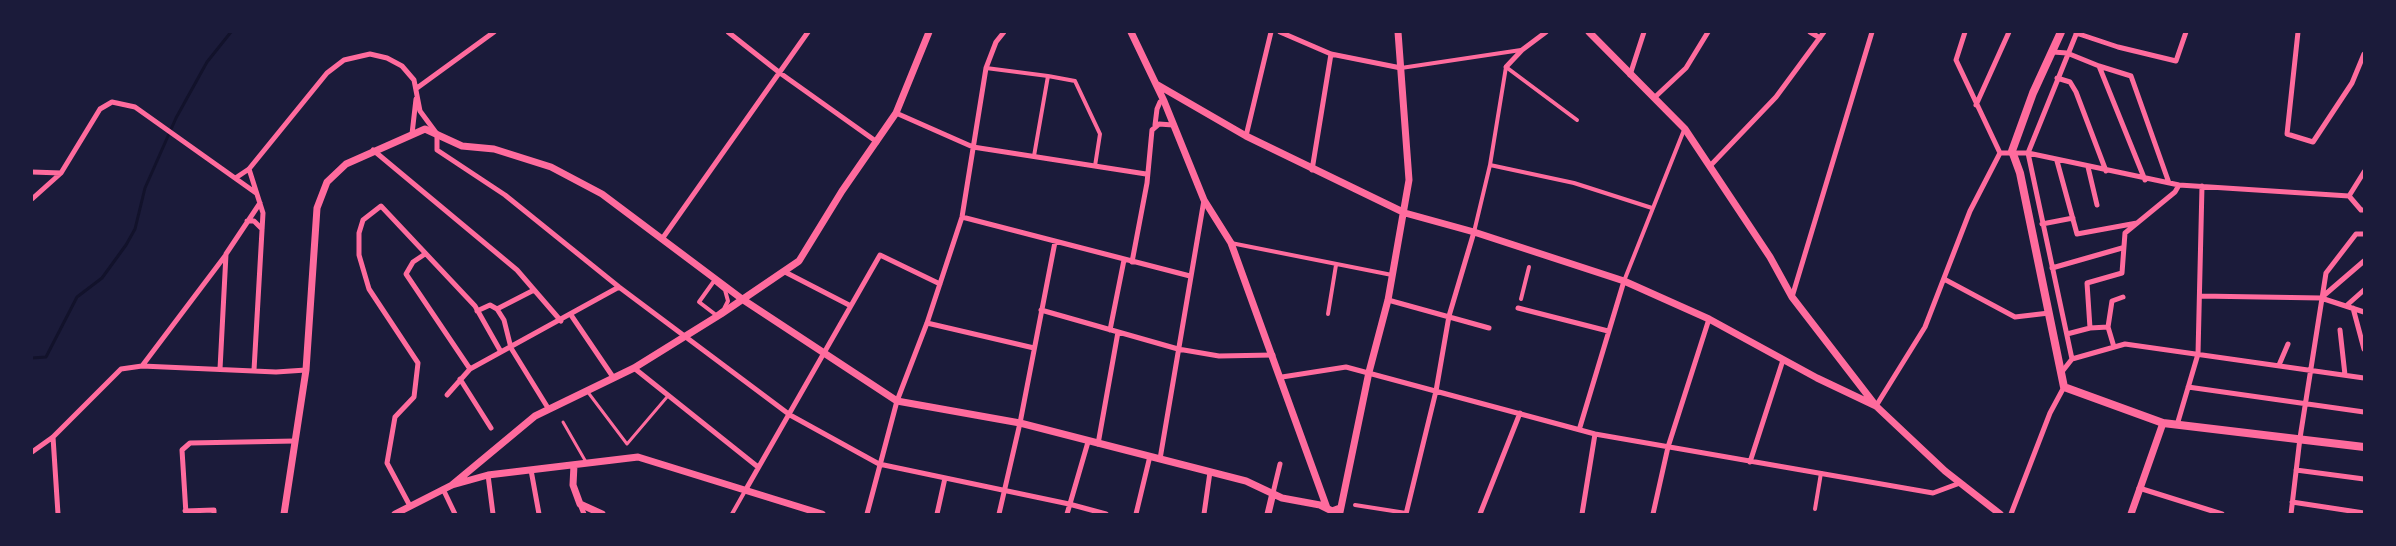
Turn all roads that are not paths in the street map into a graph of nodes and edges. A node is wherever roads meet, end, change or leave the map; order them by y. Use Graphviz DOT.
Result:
graph roads {
  1 [pos="494,32"];
  2 [pos="728,32"];
  3 [pos="808,32"];
  4 [pos="929,32"];
  5 [pos="1004,32"];
  6 [pos="1131,32"];
  7 [pos="1270,32"];
  8 [pos="1280,32"];
  9 [pos="1398,32"];
  10 [pos="1545,32"];
  11 [pos="1588,32"];
  12 [pos="1644,32"];
  13 [pos="1708,32"];
  14 [pos="1810,32"];
  15 [pos="1824,32"];
  16 [pos="1872,32"];
  17 [pos="1965,32"];
  18 [pos="2009,32"];
  19 [pos="2061,32"];
  20 [pos="2076,32"];
  21 [pos="2186,32"];
  22 [pos="2298,32"];
  23 [pos="1820,38"];
  24 [pos="1522,50"];
  25 [pos="2053,52"];
  26 [pos="2067,53"];
  27 [pos="1331,54"];
  28 [pos="2364,54"];
  29 [pos="2099,66"];
  30 [pos="1506,67"];
  31 [pos="986,68"];
  32 [pos="1401,68"];
  33 [pos="780,73"];
  34 [pos="1630,75"];
  35 [pos="1048,76"];
  36 [pos="2056,78"];
  37 [pos="1156,84"];
  38 [pos="417,88"];
  39 [pos="1654,98"];
  40 [pos="1164,101"];
  41 [pos="1183,101"];
  42 [pos="1976,105"];
  43 [pos="896,113"];
  44 [pos="1577,120"];
  45 [pos="1155,125"];
  46 [pos="1173,125"];
  47 [pos="1684,129"];
  48 [pos="412,134"];
  49 [pos="437,134"];
  50 [pos="1246,136"];
  51 [pos="877,142"];
  52 [pos="973,147"];
  53 [pos="373,150"];
  54 [pos="2012,151"];
  55 [pos="2000,153"];
  56 [pos="2028,153"];
  57 [pos="1034,156"];
  58 [pos="2057,161"];
  59 [pos="1490,165"];
  60 [pos="1095,166"];
  61 [pos="1710,166"];
  62 [pos="2088,167"];
  63 [pos="249,169"];
  64 [pos="1312,170"];
  65 [pos="2106,171"];
  66 [pos="32,172"];
  67 [pos="2364,172"];
  68 [pos="61,173"];
  69 [pos="1146,174"];
  70 [pos="237,177"];
  71 [pos="2145,180"];
  72 [pos="2169,183"];
  73 [pos="2179,185"];
  74 [pos="2202,186"];
  75 [pos="256,193"];
  76 [pos="2349,196"];
  77 [pos="32,199"];
  78 [pos="1204,200"];
  79 [pos="260,203"];
  80 [pos="2097,205"];
  81 [pos="1652,208"];
  82 [pos="2364,210"];
  83 [pos="1405,213"];
  84 [pos="962,217"];
  85 [pos="2073,218"];
  86 [pos="247,221"];
  87 [pos="2140,222"];
  88 [pos="2042,224"];
  89 [pos="262,229"];
  90 [pos="1474,232"];
  91 [pos="2364,234"];
  92 [pos="662,239"];
  93 [pos="1055,242"];
  94 [pos="1231,243"];
  95 [pos="2122,248"];
  96 [pos="425,254"];
  97 [pos="226,255"];
  98 [pos="1124,260"];
  99 [pos="2364,261"];
  100 [pos="1132,262"];
  101 [pos="1336,265"];
  102 [pos="1529,267"];
  103 [pos="2052,268"];
  104 [pos="784,272"];
  105 [pos="1190,276"];
  106 [pos="1393,276"];
  107 [pos="1944,279"];
  108 [pos="1624,281"];
  109 [pos="940,284"];
  110 [pos="619,287"];
  111 [pos="534,290"];
  112 [pos="2364,290"];
  113 [pos="707,291"];
  114 [pos="2200,296"];
  115 [pos="1792,297"];
  116 [pos="2123,297"];
  117 [pos="2322,298"];
  118 [pos="742,299"];
  119 [pos="1521,299"];
  120 [pos="1388,300"];
  121 [pos="849,305"];
  122 [pos="2349,307"];
  123 [pos="1518,308"];
  124 [pos="497,309"];
  125 [pos="1041,310"];
  126 [pos="477,311"];
  127 [pos="2364,312"];
  128 [pos="2049,313"];
  129 [pos="1328,314"];
  130 [pos="571,315"];
  131 [pos="1449,316"];
  132 [pos="1709,319"];
  133 [pos="561,321"];
  134 [pos="927,323"];
  135 [pos="2108,327"];
  136 [pos="1489,328"];
  137 [pos="2090,328"];
  138 [pos="1110,330"];
  139 [pos="2340,330"];
  140 [pos="1608,331"];
  141 [pos="1118,332"];
  142 [pos="2067,334"];
  143 [pos="684,337"];
  144 [pos="2288,344"];
  145 [pos="2114,347"];
  146 [pos="511,348"];
  147 [pos="1034,348"];
  148 [pos="1178,349"];
  149 [pos="2364,349"];
  150 [pos="501,352"];
  151 [pos="823,354"];
  152 [pos="2198,354"];
  153 [pos="1273,355"];
  154 [pos="2072,359"];
  155 [pos="1783,360"];
  156 [pos="2279,365"];
  157 [pos="142,366"];
  158 [pos="634,368"];
  159 [pos="220,369"];
  160 [pos="470,369"];
  161 [pos="254,370"];
  162 [pos="306,370"];
  163 [pos="2311,370"];
  164 [pos="1369,372"];
  165 [pos="2060,374"];
  166 [pos="2345,375"];
  167 [pos="613,377"];
  168 [pos="1282,377"];
  169 [pos="2364,378"];
  170 [pos="460,379"];
  171 [pos="2064,387"];
  172 [pos="2188,387"];
  173 [pos="587,390"];
  174 [pos="1436,391"];
  175 [pos="447,395"];
  176 [pos="667,397"];
  177 [pos="897,401"];
  178 [pos="2306,404"];
  179 [pos="1876,406"];
  180 [pos="548,408"];
  181 [pos="2364,412"];
  182 [pos="1520,413"];
  183 [pos="790,415"];
  184 [pos="563,422"];
  185 [pos="1020,423"];
  186 [pos="2163,423"];
  187 [pos="2177,424"];
  188 [pos="1580,427"];
  189 [pos="491,428"];
  190 [pos="1595,434"];
  191 [pos="53,436"];
  192 [pos="2300,438"];
  193 [pos="295,441"];
  194 [pos="1088,442"];
  195 [pos="1098,444"];
  196 [pos="1668,447"];
  197 [pos="2364,447"];
  198 [pos="32,452"];
  199 [pos="487,455"];
  200 [pos="1150,456"];
  201 [pos="1160,459"];
  202 [pos="1750,462"];
  203 [pos="586,464"];
  204 [pos="879,464"];
  205 [pos="1280,464"];
  206 [pos="574,465"];
  207 [pos="758,467"];
  208 [pos="531,470"];
  209 [pos="2296,470"];
  210 [pos="1210,472"];
  211 [pos="1821,473"];
  212 [pos="488,475"];
  213 [pos="945,478"];
  214 [pos="2364,480"];
  215 [pos="1960,483"];
  216 [pos="452,485"];
  217 [pos="2139,488"];
  218 [pos="443,489"];
  219 [pos="745,491"];
  220 [pos="1005,492"];
  221 [pos="1272,493"];
  222 [pos="2292,502"];
  223 [pos="580,504"];
  224 [pos="1069,504"];
  225 [pos="1355,505"];
  226 [pos="410,506"];
  227 [pos="1815,509"];
  228 [pos="1340,511"];
  229 [pos="1330,512"];
  230 [pos="185,513"];
  231 [pos="2364,513"];
  232 [pos="58,514"];
  233 [pos="214,514"];
  234 [pos="284,514"];
  235 [pos="395,514"];
  236 [pos="455,514"];
  237 [pos="494,514"];
  238 [pos="539,514"];
  239 [pos="584,514"];
  240 [pos="602,514"];
  241 [pos="732,514"];
  242 [pos="822,514"];
  243 [pos="867,514"];
  244 [pos="937,514"];
  245 [pos="999,514"];
  246 [pos="1067,514"];
  247 [pos="1106,514"];
  248 [pos="1136,514"];
  249 [pos="1204,514"];
  250 [pos="1268,514"];
  251 [pos="1406,514"];
  252 [pos="1480,514"];
  253 [pos="1582,514"];
  254 [pos="1653,514"];
  255 [pos="2000,514"];
  256 [pos="2011,514"];
  257 [pos="2131,514"];
  258 [pos="2222,514"];
  259 [pos="2291,514"];
  1 -- 38 [label="street"];
  2 -- 33 [label="street"];
  3 -- 33 [label="street"];
  4 -- 43 [label="street"];
  5 -- 31 [label="street"];
  6 -- 37 [label="street"];
  7 -- 50 [label="street"];
  8 -- 27 [label="street"];
  9 -- 32 [label="street"];
  10 -- 24 [label="street"];
  11 -- 34 [label="street"];
  12 -- 34 [label="street"];
  13 -- 39 [label="street"];
  14 -- 23 [label="street"];
  15 -- 23 [label="street"];
  16 -- 115 [label="street"];
  17 -- 42 [label="street"];
  18 -- 42 [label="street"];
  19 -- 25 [label="main road"];
  20 -- 21 [label="street"];
  20 -- 26 [label="street"];
  22 -- 28 [label="street"];
  23 -- 61 [label="street"];
  24 -- 30 [label="street"];
  24 -- 32 [label="street"];
  25 -- 26 [label="street"];
  25 -- 54 [label="main road"];
  26 -- 29 [label="street"];
  26 -- 36 [label="street"];
  27 -- 32 [label="street"];
  27 -- 64 [label="street"];
  29 -- 71 [label="street"];
  29 -- 72 [label="street"];
  30 -- 44 [label="street"];
  30 -- 59 [label="street"];
  31 -- 35 [label="street"];
  31 -- 52 [label="street"];
  32 -- 83 [label="street"];
  33 -- 51 [label="street"];
  33 -- 92 [label="street"];
  34 -- 39 [label="street"];
  35 -- 57 [label="street"];
  35 -- 60 [label="street"];
  36 -- 56 [label="street"];
  36 -- 65 [label="street"];
  37 -- 40 [label="street"];
  37 -- 41 [label="street"];
  38 -- 48 [label="street"];
  38 -- 49 [label="street"];
  38 -- 63 [label="street"];
  39 -- 47 [label="street"];
  40 -- 41 [label="street"];
  40 -- 45 [label="street"];
  40 -- 46 [label="street"];
  41 -- 50 [label="street"];
  42 -- 55 [label="street"];
  43 -- 51 [label="street"];
  43 -- 52 [label="street"];
  45 -- 46 [label="street"];
  45 -- 69 [label="street"];
  46 -- 78 [label="street"];
  47 -- 61 [label="street"];
  47 -- 81 [label="street"];
  48 -- 49 [label="street"];
  48 -- 53 [label="street"];
  49 -- 92 [label="street"];
  49 -- 110 [label="street"];
  50 -- 64 [label="street"];
  51 -- 104 [label="street"];
  52 -- 57 [label="street"];
  52 -- 84 [label="street"];
  53 -- 111 [label="street"];
  53 -- 162 [label="street"];
  54 -- 55 [label="street"];
  54 -- 56 [label="street"];
  54 -- 128 [label="main road"];
  55 -- 107 [label="street"];
  56 -- 58 [label="street"];
  56 -- 88 [label="street"];
  57 -- 60 [label="street"];
  58 -- 62 [label="street"];
  58 -- 85 [label="street"];
  59 -- 81 [label="street"];
  59 -- 90 [label="street"];
  60 -- 69 [label="street"];
  61 -- 115 [label="street"];
  62 -- 65 [label="street"];
  62 -- 80 [label="street"];
  63 -- 70 [label="street"];
  63 -- 75 [label="street"];
  64 -- 83 [label="street"];
  65 -- 71 [label="street"];
  66 -- 68 [label="street"];
  67 -- 76 [label="street"];
  68 -- 70 [label="street"];
  68 -- 77 [label="street"];
  69 -- 100 [label="street"];
  70 -- 75 [label="street"];
  71 -- 72 [label="street"];
  72 -- 73 [label="street"];
  73 -- 74 [label="street"];
  73 -- 87 [label="street"];
  74 -- 76 [label="street"];
  74 -- 114 [label="street"];
  75 -- 79 [label="street"];
  76 -- 82 [label="street"];
  78 -- 94 [label="street"];
  78 -- 105 [label="street"];
  79 -- 86 [label="street"];
  79 -- 89 [label="street"];
  81 -- 108 [label="street"];
  83 -- 90 [label="street"];
  83 -- 106 [label="street"];
  84 -- 93 [label="street"];
  84 -- 109 [label="street"];
  85 -- 87 [label="street"];
  85 -- 88 [label="street"];
  86 -- 89 [label="street"];
  86 -- 97 [label="street"];
  87 -- 95 [label="street"];
  88 -- 103 [label="street"];
  89 -- 161 [label="street"];
  90 -- 108 [label="street"];
  90 -- 131 [label="street"];
  91 -- 117 [label="street"];
  92 -- 118 [label="street"];
  93 -- 98 [label="street"];
  93 -- 125 [label="street"];
  94 -- 101 [label="street"];
  94 -- 153 [label="street"];
  95 -- 103 [label="street"];
  95 -- 137 [label="street"];
  96 -- 126 [label="street"];
  96 -- 160 [label="street"];
  96 -- 226 [label="street"];
  97 -- 157 [label="street"];
  97 -- 159 [label="street"];
  98 -- 100 [label="street"];
  98 -- 138 [label="street"];
  99 -- 117 [label="street"];
  100 -- 105 [label="street"];
  101 -- 106 [label="street"];
  101 -- 129 [label="street"];
  102 -- 119 [label="street"];
  103 -- 142 [label="street"];
  104 -- 118 [label="street"];
  104 -- 121 [label="street"];
  105 -- 148 [label="street"];
  106 -- 120 [label="street"];
  107 -- 128 [label="street"];
  107 -- 179 [label="street"];
  108 -- 132 [label="street"];
  108 -- 140 [label="street"];
  109 -- 121 [label="street"];
  109 -- 134 [label="street"];
  110 -- 130 [label="street"];
  110 -- 143 [label="street"];
  111 -- 124 [label="street"];
  111 -- 133 [label="street"];
  112 -- 122 [label="street"];
  113 -- 113 [label="street"];
  114 -- 117 [label="street"];
  114 -- 152 [label="street"];
  115 -- 179 [label="street"];
  116 -- 135 [label="street"];
  117 -- 122 [label="street"];
  117 -- 163 [label="street"];
  118 -- 143 [label="street"];
  118 -- 151 [label="street"];
  120 -- 131 [label="street"];
  120 -- 164 [label="street"];
  121 -- 151 [label="street"];
  122 -- 127 [label="street"];
  122 -- 149 [label="street"];
  123 -- 140 [label="street"];
  124 -- 126 [label="street"];
  124 -- 146 [label="street"];
  125 -- 138 [label="street"];
  125 -- 147 [label="street"];
  126 -- 150 [label="street"];
  128 -- 165 [label="main road"];
  130 -- 133 [label="street"];
  130 -- 167 [label="street"];
  131 -- 136 [label="street"];
  131 -- 174 [label="street"];
  132 -- 155 [label="street"];
  132 -- 196 [label="street"];
  133 -- 146 [label="street"];
  134 -- 147 [label="street"];
  134 -- 177 [label="street"];
  135 -- 137 [label="street"];
  135 -- 145 [label="street"];
  137 -- 142 [label="street"];
  138 -- 141 [label="street"];
  139 -- 166 [label="street"];
  140 -- 188 [label="street"];
  141 -- 148 [label="street"];
  141 -- 195 [label="street"];
  142 -- 154 [label="street"];
  143 -- 158 [label="street"];
  143 -- 183 [label="street"];
  144 -- 156 [label="street"];
  145 -- 152 [label="street"];
  145 -- 154 [label="street"];
  146 -- 150 [label="street"];
  146 -- 180 [label="street"];
  147 -- 185 [label="street"];
  148 -- 153 [label="street"];
  148 -- 201 [label="street"];
  150 -- 160 [label="street"];
  151 -- 177 [label="street"];
  151 -- 183 [label="street"];
  152 -- 156 [label="street"];
  152 -- 172 [label="street"];
  153 -- 168 [label="street"];
  154 -- 165 [label="street"];
  155 -- 179 [label="street"];
  155 -- 202 [label="street"];
  156 -- 163 [label="street"];
  157 -- 159 [label="street"];
  157 -- 191 [label="street"];
  158 -- 167 [label="street"];
  158 -- 176 [label="street"];
  159 -- 161 [label="street"];
  160 -- 170 [label="street"];
  161 -- 162 [label="street"];
  162 -- 193 [label="street"];
  163 -- 166 [label="street"];
  163 -- 178 [label="street"];
  164 -- 168 [label="street"];
  164 -- 174 [label="street"];
  164 -- 228 [label="street"];
  165 -- 171 [label="main road"];
  166 -- 169 [label="street"];
  167 -- 173 [label="street"];
  168 -- 229 [label="street"];
  170 -- 175 [label="street"];
  170 -- 189 [label="street"];
  171 -- 186 [label="main road"];
  171 -- 256 [label="street"];
  172 -- 178 [label="street"];
  172 -- 187 [label="street"];
  173 -- 176 [label="lane"];
  173 -- 180 [label="street"];
  174 -- 182 [label="street"];
  174 -- 251 [label="street"];
  176 -- 207 [label="street"];
  177 -- 185 [label="street"];
  177 -- 204 [label="street"];
  178 -- 181 [label="street"];
  178 -- 192 [label="street"];
  179 -- 215 [label="street"];
  180 -- 199 [label="street"];
  182 -- 188 [label="street"];
  182 -- 252 [label="street"];
  183 -- 204 [label="street"];
  183 -- 207 [label="street"];
  184 -- 203 [label="lane"];
  185 -- 194 [label="street"];
  185 -- 220 [label="street"];
  186 -- 187 [label="main road"];
  186 -- 217 [label="street"];
  187 -- 192 [label="main road"];
  188 -- 190 [label="street"];
  190 -- 196 [label="street"];
  190 -- 253 [label="street"];
  191 -- 198 [label="street"];
  191 -- 232 [label="street"];
  192 -- 197 [label="main road"];
  192 -- 209 [label="street"];
  193 -- 230 [label="street"];
  193 -- 234 [label="street"];
  194 -- 195 [label="street"];
  194 -- 224 [label="street"];
  195 -- 200 [label="street"];
  196 -- 202 [label="street"];
  196 -- 254 [label="street"];
  199 -- 212 [label="street"];
  199 -- 216 [label="street"];
  200 -- 201 [label="street"];
  200 -- 248 [label="street"];
  201 -- 210 [label="street"];
  202 -- 211 [label="street"];
  203 -- 206 [label="street"];
  203 -- 219 [label="street"];
  204 -- 213 [label="street"];
  204 -- 243 [label="street"];
  205 -- 221 [label="street"];
  206 -- 208 [label="street"];
  206 -- 223 [label="street"];
  207 -- 219 [label="street"];
  208 -- 212 [label="street"];
  208 -- 238 [label="street"];
  209 -- 214 [label="street"];
  209 -- 222 [label="street"];
  210 -- 221 [label="street"];
  210 -- 249 [label="street"];
  211 -- 215 [label="street"];
  211 -- 227 [label="street"];
  212 -- 216 [label="street"];
  212 -- 237 [label="street"];
  213 -- 220 [label="street"];
  213 -- 244 [label="street"];
  215 -- 255 [label="street"];
  216 -- 218 [label="street"];
  217 -- 257 [label="street"];
  217 -- 258 [label="street"];
  218 -- 226 [label="street"];
  218 -- 236 [label="street"];
  219 -- 241 [label="street"];
  219 -- 242 [label="street"];
  220 -- 224 [label="street"];
  220 -- 245 [label="street"];
  221 -- 229 [label="street"];
  221 -- 250 [label="street"];
  222 -- 231 [label="street"];
  222 -- 259 [label="street"];
  223 -- 239 [label="street"];
  223 -- 240 [label="street"];
  224 -- 246 [label="street"];
  224 -- 247 [label="street"];
  225 -- 251 [label="street"];
  226 -- 235 [label="street"];
  228 -- 229 [label="street"];
  230 -- 233 [label="street"];
}
